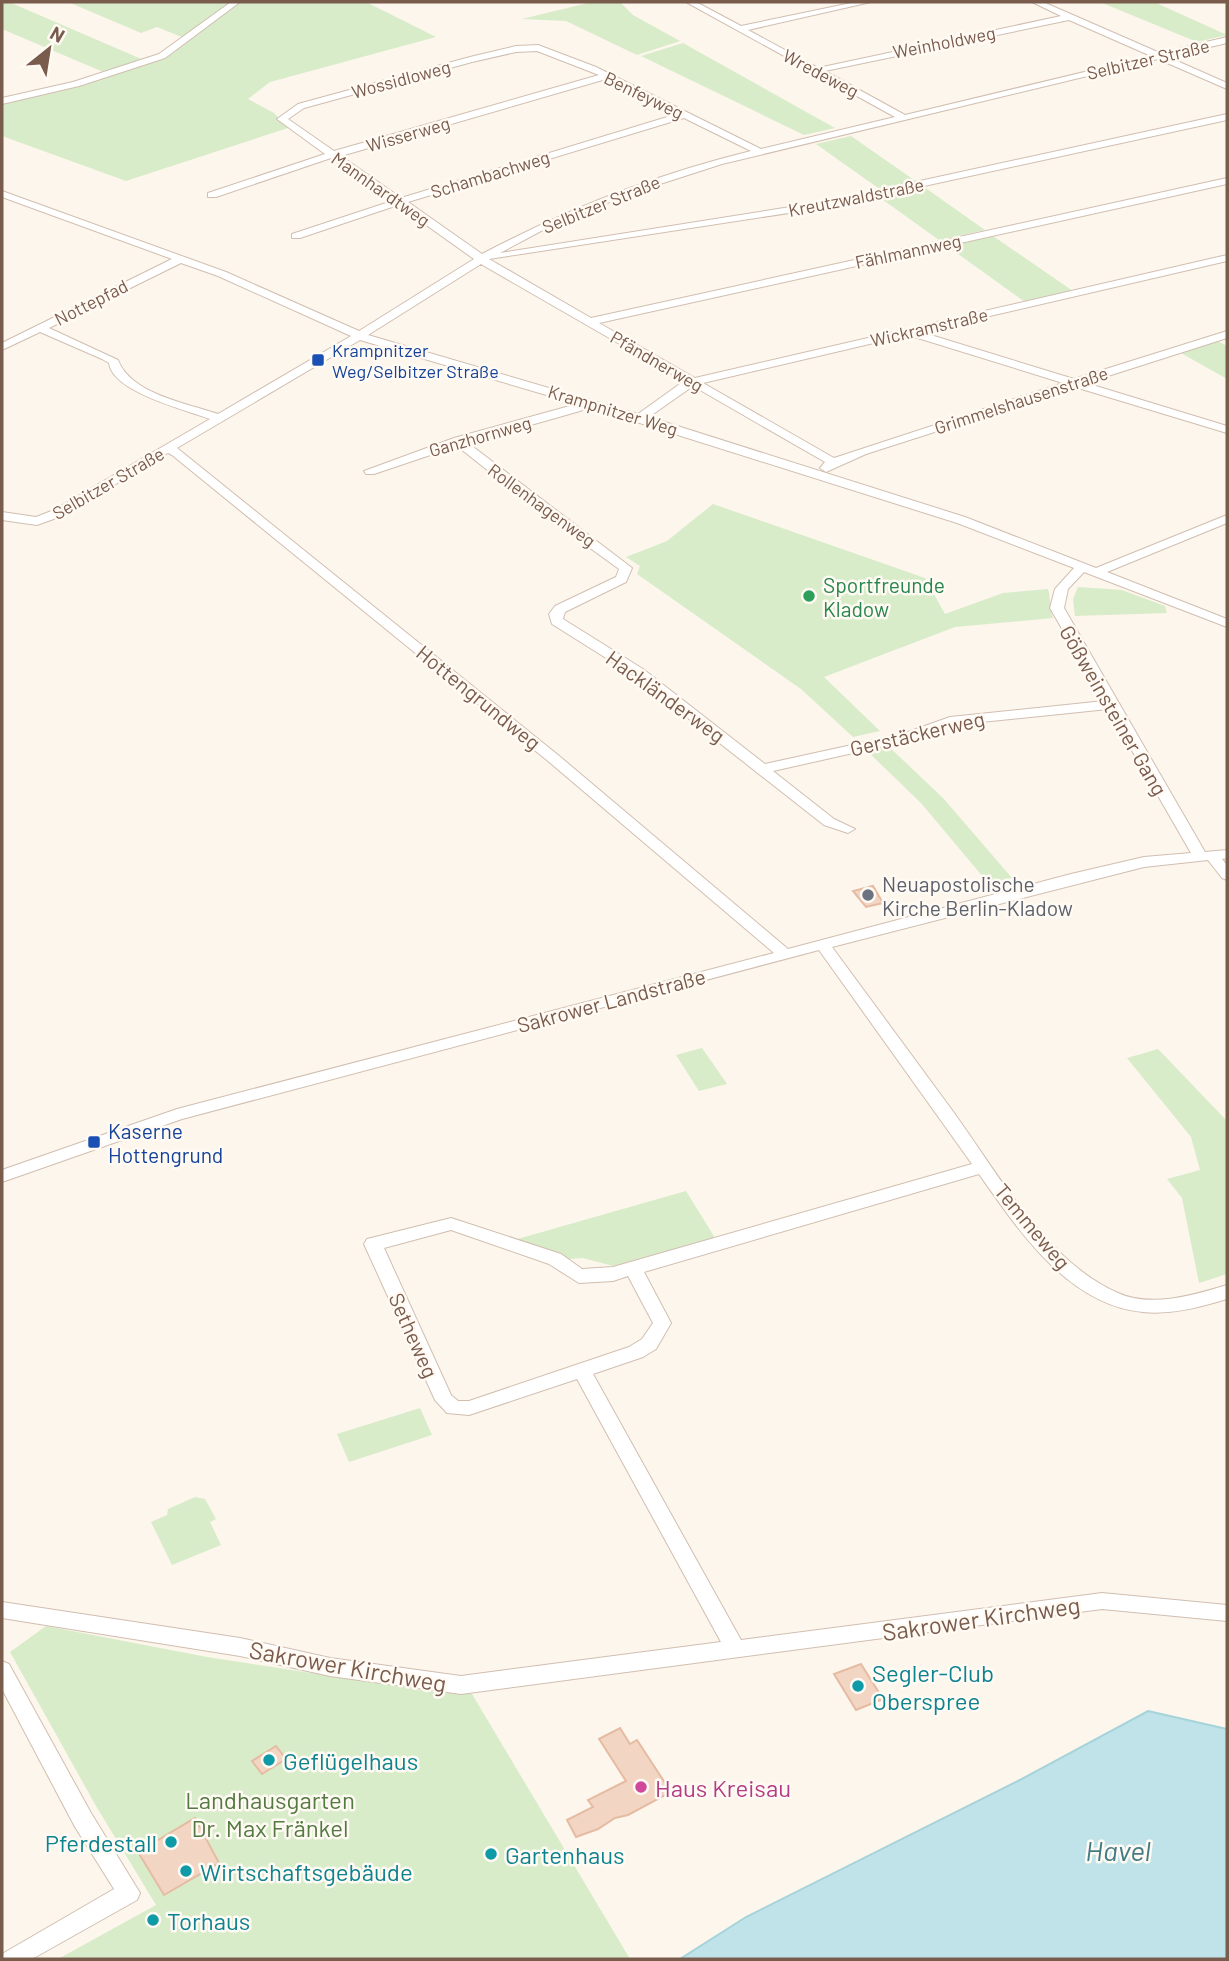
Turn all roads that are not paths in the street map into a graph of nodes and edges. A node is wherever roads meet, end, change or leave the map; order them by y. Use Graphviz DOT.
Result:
graph roads {
  1 [pos="236,2"];
  2 [pos="690,2"];
  3 [pos="867,2"];
  4 [pos="1035,2"];
  5 [pos="1070,16"];
  6 [pos="738,29"];
  7 [pos="1227,40"];
  8 [pos="526,48"];
  9 [pos="1160,56"];
  10 [pos="819,70"];
  11 [pos="606,76"];
  12 [pos="1227,86"];
  13 [pos="2,101"];
  14 [pos="684,115"];
  15 [pos="902,117"];
  16 [pos="1227,117"];
  17 [pos="282,119"];
  18 [pos="760,152"];
  19 [pos="333,156"];
  20 [pos="1227,181"];
  21 [pos="2,194"];
  22 [pos="212,195"];
  23 [pos="399,202"];
  24 [pos="296,236"];
  25 [pos="1227,258"];
  26 [pos="181,259"];
  27 [pos="481,259"];
  28 [pos="589,322"];
  29 [pos="42,328"];
  30 [pos="910,332"];
  31 [pos="1227,334"];
  32 [pos="359,336"];
  33 [pos="2,347"];
  34 [pos="694,382"];
  35 [pos="1075,383"];
  36 [pos="589,402"];
  37 [pos="219,418"];
  38 [pos="640,418"];
  39 [pos="1227,430"];
  40 [pos="458,441"];
  41 [pos="167,449"];
  42 [pos="833,462"];
  43 [pos="370,471"];
  44 [pos="819,474"];
  45 [pos="2,516"];
  46 [pos="1227,519"];
  47 [pos="1084,566"];
  48 [pos="626,568"];
  49 [pos="1099,572"];
  50 [pos="1227,623"];
  51 [pos="1114,704"];
  52 [pos="763,769"];
  53 [pos="848,830"];
  54 [pos="1213,855"];
  55 [pos="1227,875"];
  56 [pos="817,946"];
  57 [pos="785,954"];
  58 [pos="984,1167"];
  59 [pos="2,1176"];
  60 [pos="634,1270"];
  61 [pos="1227,1292"];
  62 [pos="582,1371"];
  63 [pos="2,1609"];
  64 [pos="1227,1613"];
  65 [pos="736,1650"];
  66 [pos="2,1670"];
  67 [pos="11,1959"];
  1 -- 13 [label="street"];
  2 -- 6 [label="street, Wredeweg"];
  3 -- 6 [label="street"];
  4 -- 5 [label="street"];
  5 -- 9 [label="street"];
  5 -- 10 [label="street, Weinholdweg"];
  6 -- 10 [label="street, Wredeweg"];
  7 -- 9 [label="street, Selbitzer Straße"];
  8 -- 11 [label="street, Benfeyweg"];
  8 -- 17 [label="street, Wossidloweg"];
  9 -- 12 [label="street"];
  9 -- 15 [label="street, Selbitzer Straße"];
  10 -- 15 [label="street, Wredeweg"];
  11 -- 14 [label="street, Benfeyweg"];
  11 -- 19 [label="street, Wisserweg"];
  14 -- 18 [label="street, Benfeyweg"];
  14 -- 23 [label="street, Schambachweg"];
  15 -- 18 [label="street, Selbitzer Straße"];
  16 -- 27 [label="street, Kreutzwaldstraße"];
  17 -- 19 [label="street, Mannhardtweg"];
  18 -- 27 [label="street, Selbitzer Straße"];
  19 -- 22 [label="street, Wisserweg"];
  19 -- 23 [label="street, Mannhardtweg"];
  20 -- 28 [label="street, Fählmannweg"];
  21 -- 26 [label="street, Krampnitzer Weg"];
  23 -- 24 [label="street, Schambachweg"];
  23 -- 27 [label="street, Mannhardtweg"];
  25 -- 30 [label="street, Wickramstraße"];
  26 -- 29 [label="street, Nottepfad"];
  26 -- 32 [label="street, Krampnitzer Weg"];
  27 -- 28 [label="street, Pfändnerweg"];
  27 -- 32 [label="street, Selbitzer Straße"];
  28 -- 34 [label="street, Pfändnerweg"];
  29 -- 33 [label="street, Nottepfad"];
  29 -- 37 [label="street"];
  30 -- 34 [label="street, Wickramstraße"];
  30 -- 35 [label="street"];
  31 -- 35 [label="street, Grimmelshausenstraße"];
  32 -- 36 [label="street, Krampnitzer Weg"];
  32 -- 37 [label="street, Selbitzer Straße"];
  34 -- 38 [label="street, Wickramstraße"];
  34 -- 42 [label="street, Pfändnerweg"];
  35 -- 39 [label="street"];
  35 -- 42 [label="street, Grimmelshausenstraße"];
  36 -- 38 [label="street, Krampnitzer Weg"];
  36 -- 40 [label="street, Ganzhornweg"];
  37 -- 41 [label="street, Selbitzer Straße"];
  38 -- 44 [label="street, Krampnitzer Weg"];
  40 -- 43 [label="street, Ganzhornweg"];
  40 -- 48 [label="street, Rollenhagenweg"];
  41 -- 45 [label="street, Selbitzer Straße"];
  41 -- 57 [label="street, Hottengrundweg"];
  42 -- 44 [label="street, Grimmelshausenstraße"];
  44 -- 47 [label="street, Krampnitzer Weg"];
  46 -- 49 [label="street"];
  47 -- 49 [label="street, Krampnitzer Weg"];
  47 -- 51 [label="street, Gößweinsteiner Gang"];
  48 -- 52 [label="street, Hackländerweg"];
  49 -- 50 [label="street, Krampnitzer Weg"];
  51 -- 52 [label="street, Gerstäckerweg"];
  51 -- 54 [label="street, Gößweinsteiner Gang"];
  52 -- 53 [label="street, Hackländerweg"];
  54 -- 55 [label="street, Gößweinsteiner Gang"];
  54 -- 56 [label="street, Sakrower Landstraße"];
  56 -- 57 [label="street, Sakrower Landstraße"];
  56 -- 58 [label="street, Temmeweg"];
  57 -- 59 [label="street, Sakrower Landstraße"];
  58 -- 60 [label="street, Setheweg"];
  58 -- 61 [label="street, Temmeweg"];
  60 -- 62 [label="street, Setheweg"];
  60 -- 62 [label="street, Setheweg"];
  62 -- 65 [label="street"];
  63 -- 65 [label="street, Sakrower Kirchweg"];
  64 -- 65 [label="street, Sakrower Kirchweg"];
  66 -- 67 [label="street"];
}
